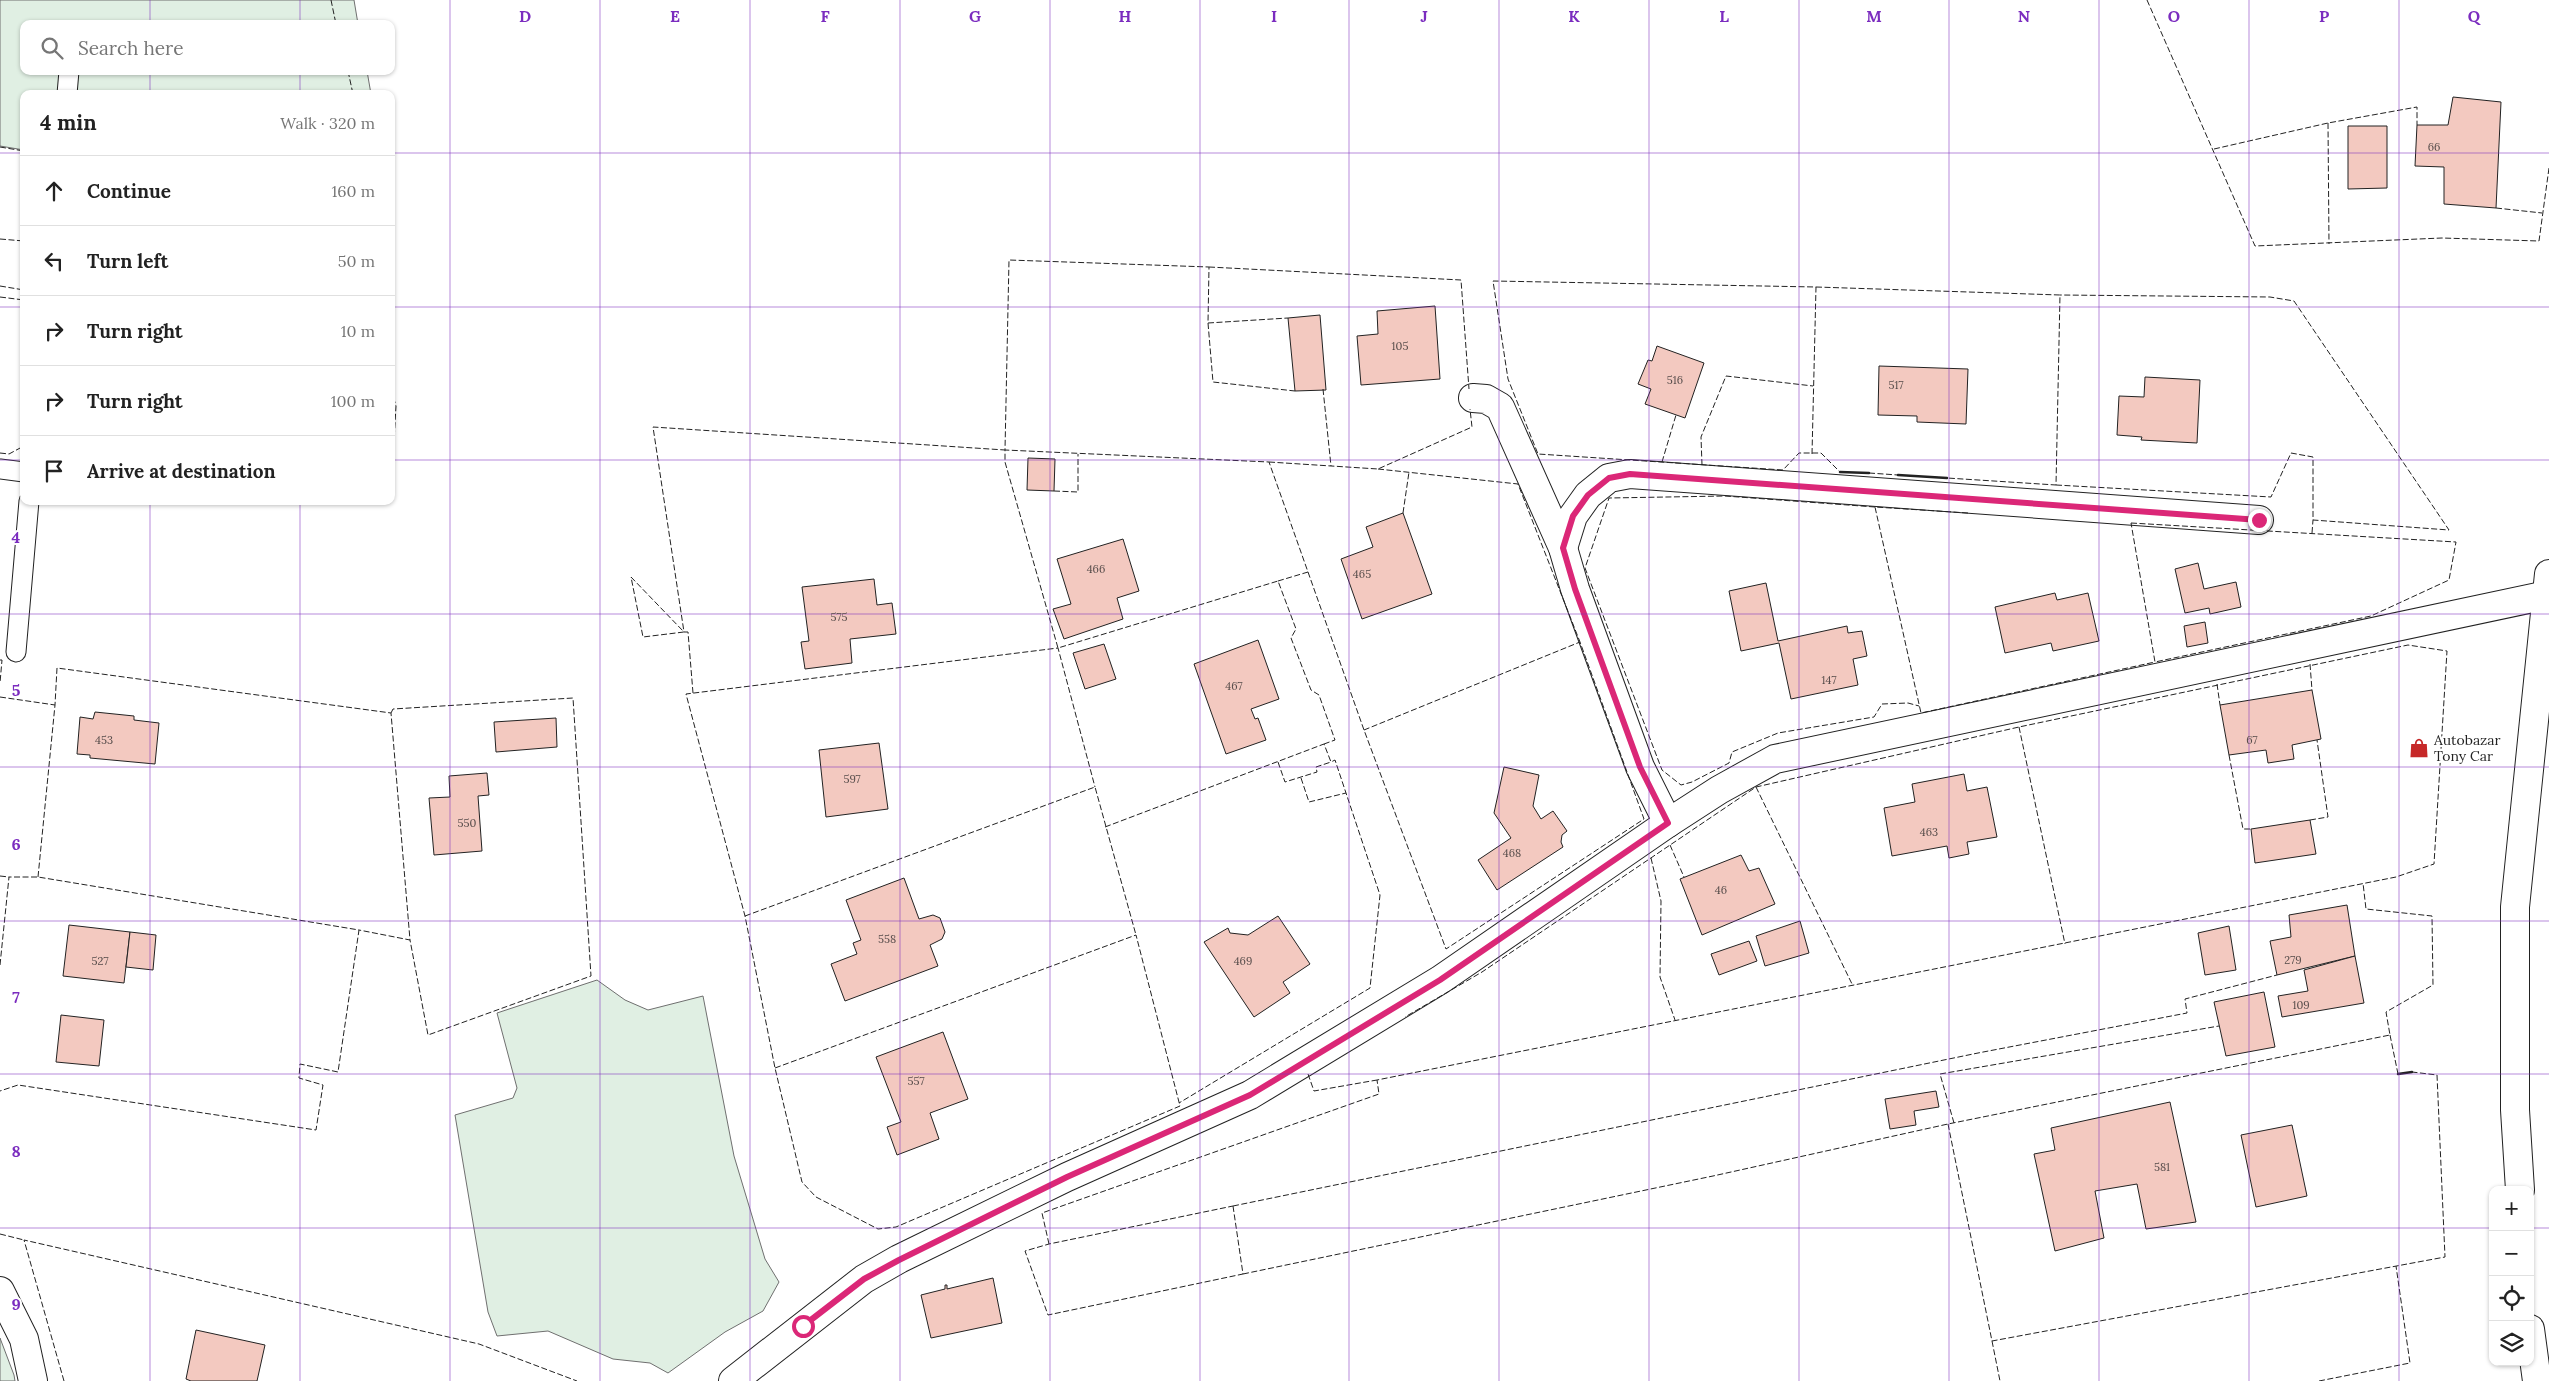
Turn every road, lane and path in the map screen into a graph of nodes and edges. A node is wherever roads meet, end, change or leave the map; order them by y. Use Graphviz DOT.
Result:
graph roads {
  1 [pos="69,75"];
  2 [pos="67,90"];
  3 [pos="1473,398"];
  4 [pos="0,469"];
  5 [pos="20,472"];
  6 [pos="29,505"];
  7 [pos="2259,520"];
  8 [pos="1563,548"];
  9 [pos="2548,584"];
  10 [pos="16,652"];
  11 [pos="1668,823"];
  12 [pos="2520,1186"];
  13 [pos="0,1291"];
  14 [pos="2534,1359"];
  15 [pos="33,1381"];
  16 [pos="733,1381"];
  17 [pos="2537,1381"];
  1 -- 2 [label="lane"];
  3 -- 8 [label="street"];
  4 -- 5 [label="lane"];
  6 -- 10 [label="lane"];
  7 -- 8 [label="street"];
  8 -- 11 [label="street"];
  9 -- 11 [label="street"];
  9 -- 12 [label="street"];
  11 -- 16 [label="street"];
  13 -- 15 [label="street"];
  14 -- 17 [label="street"];
}
